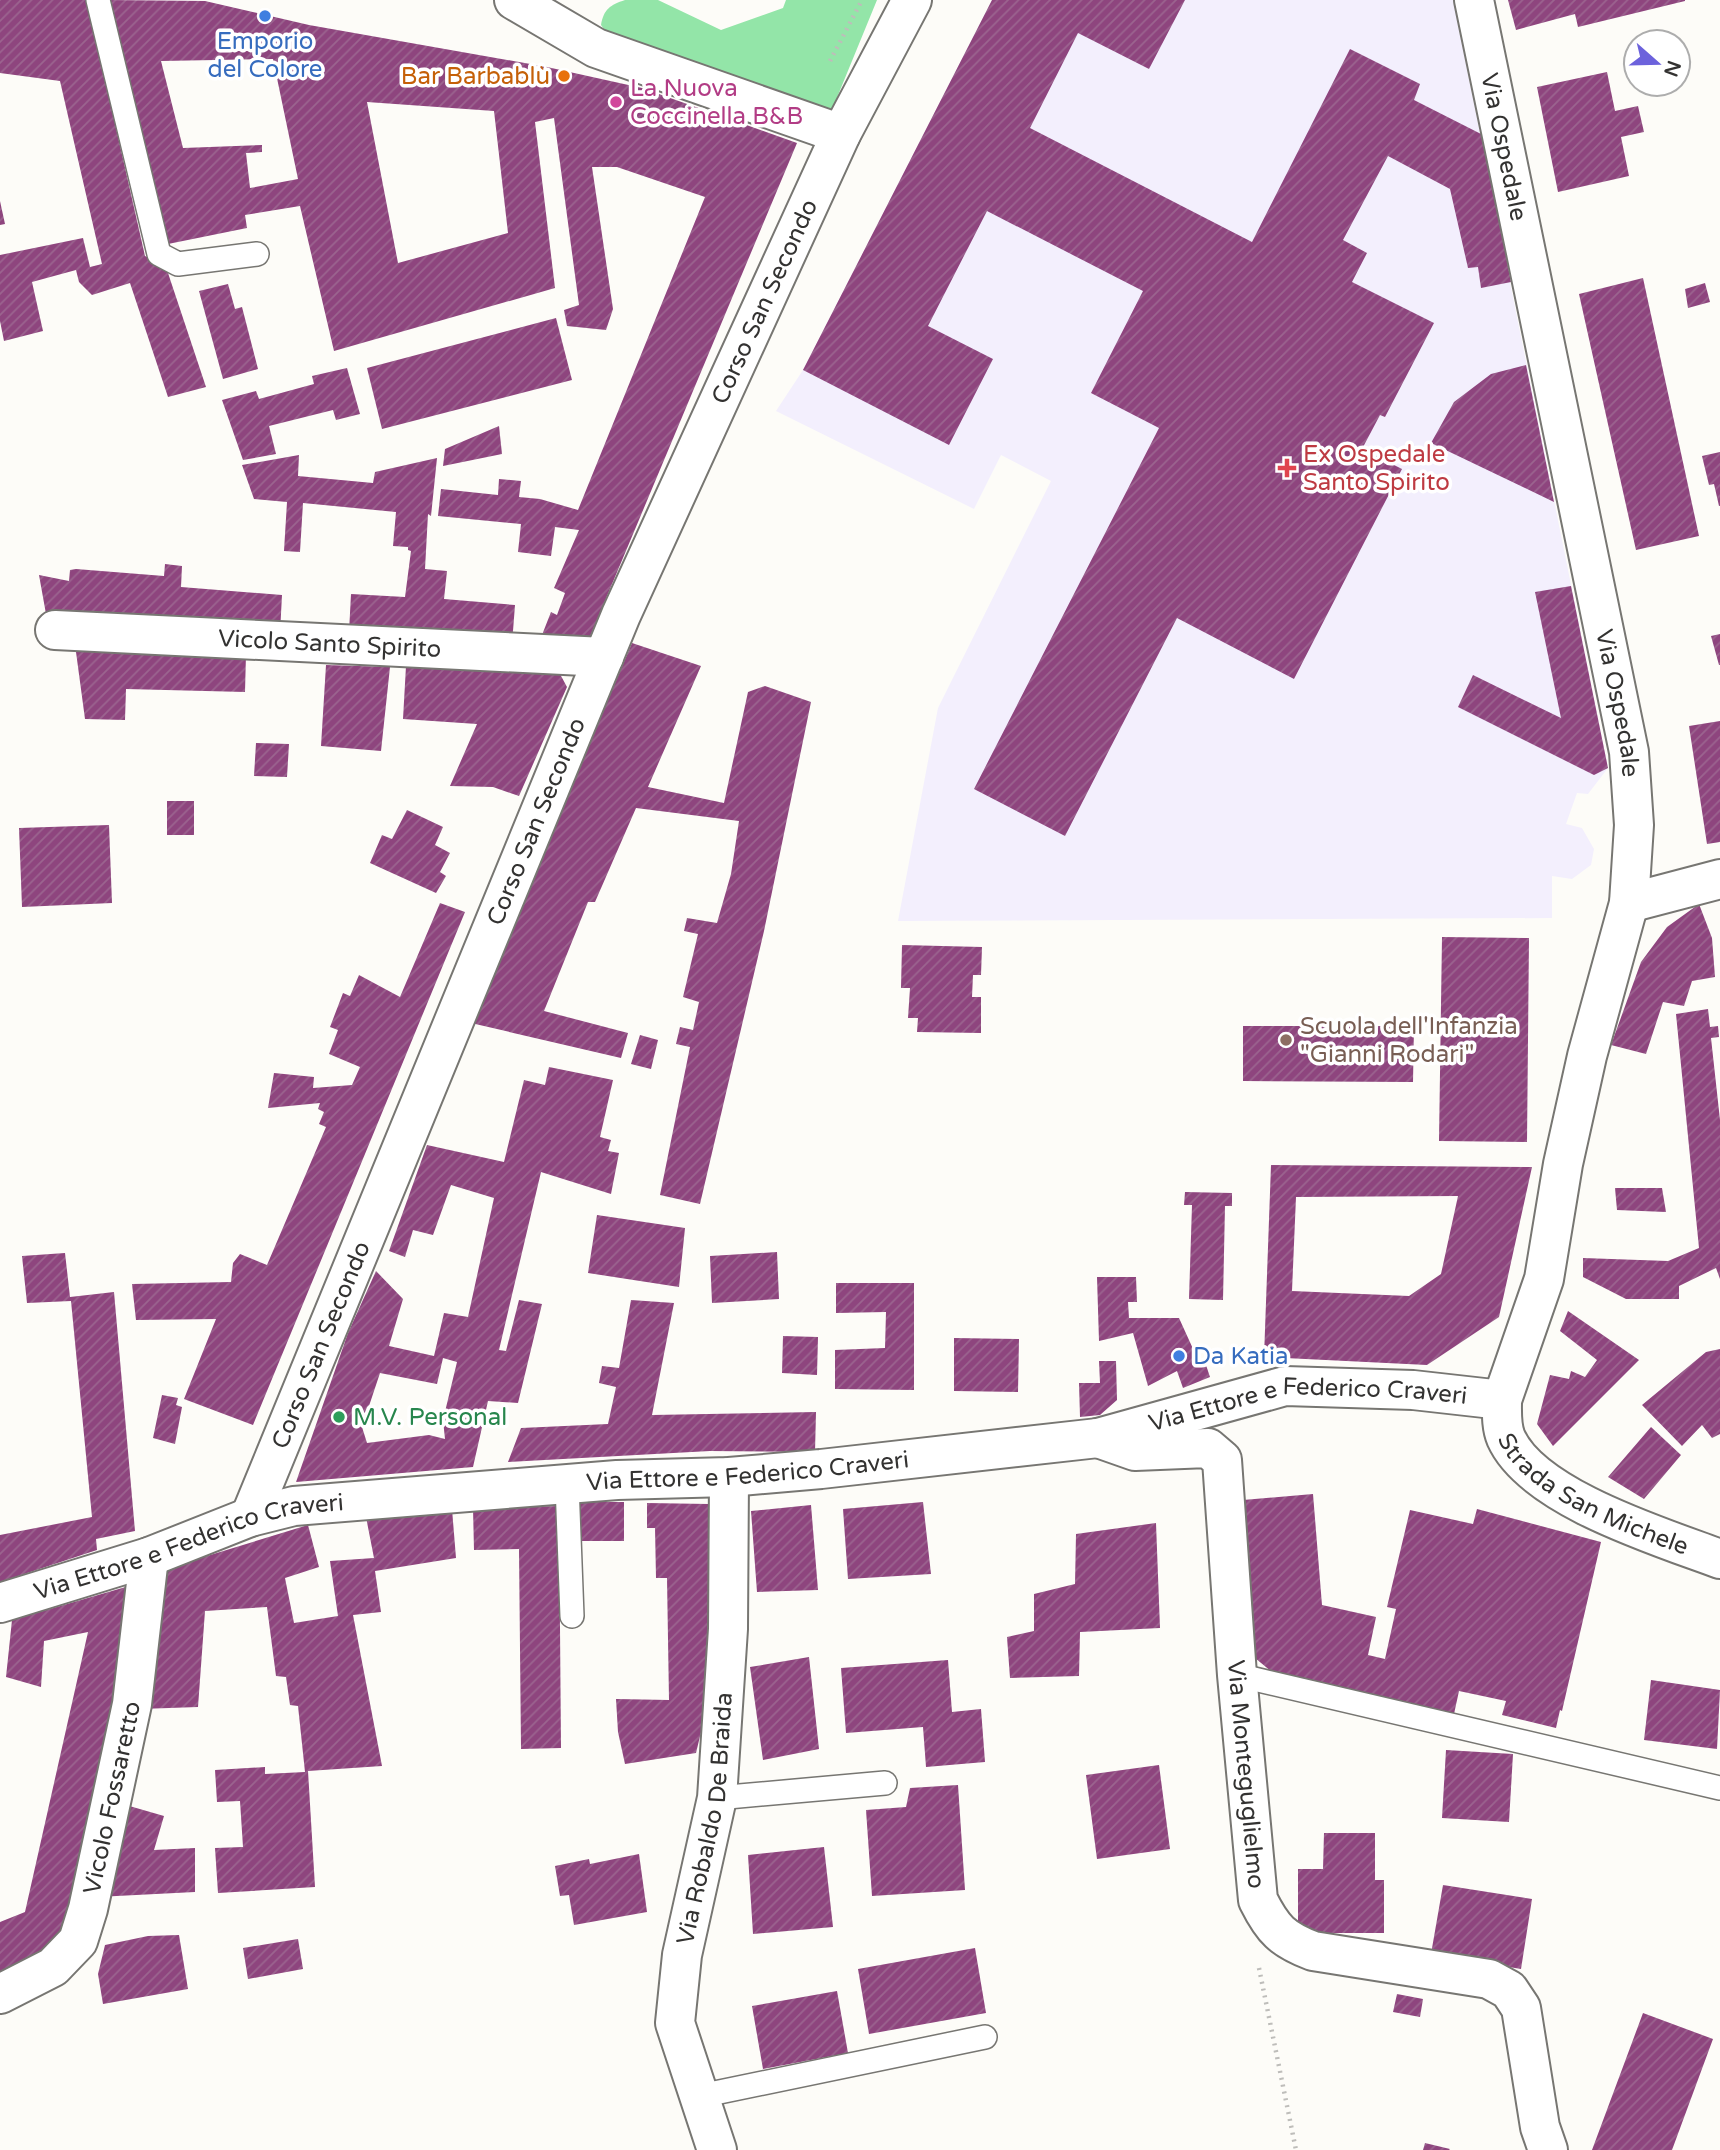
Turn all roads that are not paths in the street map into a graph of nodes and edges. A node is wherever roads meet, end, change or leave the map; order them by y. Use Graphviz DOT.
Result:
graph roads {
  1 [pos="98,0"];
  2 [pos="514,0"];
  3 [pos="912,0"];
  4 [pos="1474,0"];
  5 [pos="841,134"];
  6 [pos="257,254"];
  7 [pos="55,630"];
  8 [pos="604,657"];
  9 [pos="1720,879"];
  10 [pos="1629,903"];
  11 [pos="1502,1400"];
  12 [pos="1098,1438"];
  13 [pos="729,1477"];
  14 [pos="567,1483"];
  15 [pos="250,1517"];
  16 [pos="149,1557"];
  17 [pos="1720,1559"];
  18 [pos="0,1602"];
  19 [pos="572,1616"];
  20 [pos="1237,1675"];
  21 [pos="885,1783"];
  22 [pos="1720,1788"];
  23 [pos="717,1798"];
  24 [pos="0,1994"];
  25 [pos="985,2037"];
  26 [pos="700,2096"];
  27 [pos="717,2150"];
  28 [pos="1548,2150"];
  1 -- 6 [label="lane"];
  2 -- 5 [label="street"];
  3 -- 5 [label="street, Corso San Secondo"];
  4 -- 10 [label="street, Via Ospedale"];
  5 -- 8 [label="street, Corso San Secondo"];
  7 -- 8 [label="street, Vicolo Santo Spirito"];
  8 -- 15 [label="street, Corso San Secondo"];
  9 -- 10 [label="street"];
  10 -- 11 [label="street, Via Ospedale"];
  11 -- 12 [label="street, Via Ettore e Federico Craveri"];
  11 -- 17 [label="street, Strada San Michele"];
  12 -- 13 [label="street, Via Ettore e Federico Craveri"];
  12 -- 20 [label="street, Via Monteguglielmo"];
  13 -- 14 [label="street, Via Ettore e Federico Craveri"];
  13 -- 23 [label="street, Via Robaldo De Braida"];
  14 -- 15 [label="street, Via Ettore e Federico Craveri"];
  14 -- 19 [label="lane"];
  15 -- 16 [label="street, Via Ettore e Federico Craveri"];
  16 -- 18 [label="street, Via Ettore e Federico Craveri"];
  16 -- 24 [label="street, Vicolo Fossaretto"];
  20 -- 22 [label="lane"];
  20 -- 28 [label="street, Via Monteguglielmo"];
  21 -- 23 [label="lane"];
  23 -- 26 [label="street, Via Robaldo De Braida"];
  25 -- 26 [label="lane"];
  26 -- 27 [label="street, Via Robaldo De Braida"];
}
